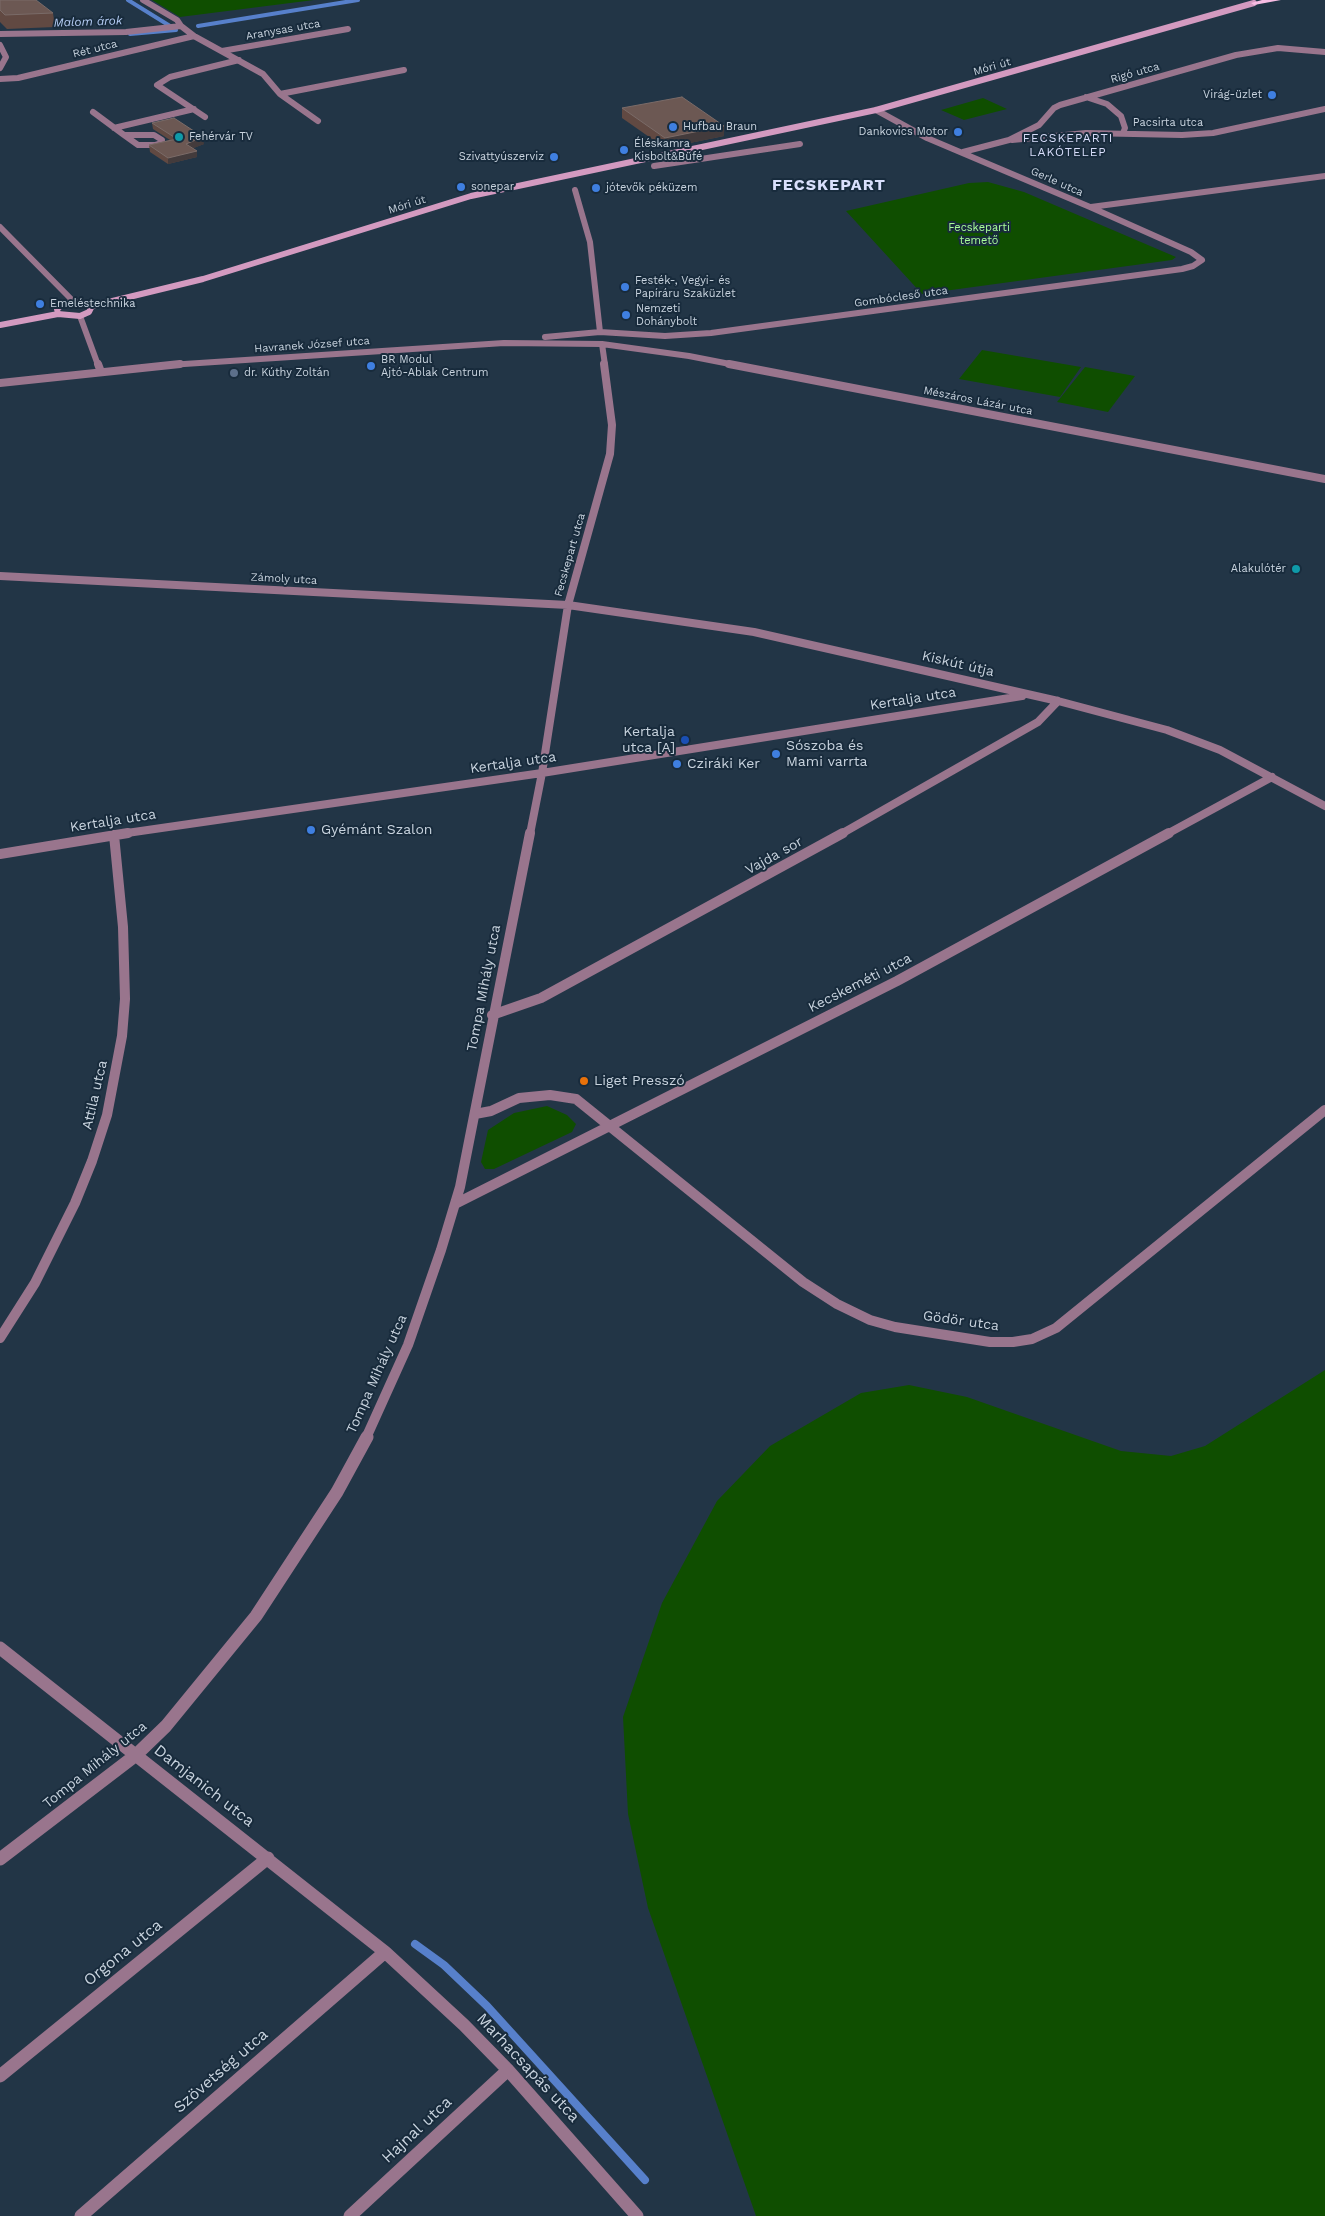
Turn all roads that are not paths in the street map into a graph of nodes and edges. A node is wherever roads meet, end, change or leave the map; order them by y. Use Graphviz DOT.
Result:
graph roads {
  1 [pos="144,0"];
  2 [pos="1265,0"];
  3 [pos="1278,0"];
  4 [pos="1256,2"];
  5 [pos="181,26"];
  6 [pos="348,28"];
  7 [pos="0,34"];
  8 [pos="194,36"];
  9 [pos="0,45"];
  10 [pos="222,52"];
  11 [pos="1325,52"];
  12 [pos="239,60"];
  13 [pos="0,68"];
  14 [pos="404,70"];
  15 [pos="0,79"];
  16 [pos="280,94"];
  17 [pos="1086,97"];
  18 [pos="194,109"];
  19 [pos="1325,109"];
  20 [pos="876,110"];
  21 [pos="93,112"];
  22 [pos="205,117"];
  23 [pos="318,120"];
  24 [pos="114,128"];
  25 [pos="1123,133"];
  26 [pos="124,135"];
  27 [pos="733,139"];
  28 [pos="1009,140"];
  29 [pos="800,144"];
  30 [pos="752,150"];
  31 [pos="963,152"];
  32 [pos="654,166"];
  33 [pos="1325,176"];
  34 [pos="575,190"];
  35 [pos="1090,207"];
  36 [pos="0,227"];
  37 [pos="1202,260"];
  38 [pos="74,302"];
  39 [pos="92,306"];
  40 [pos="58,314"];
  41 [pos="80,316"];
  42 [pos="0,325"];
  43 [pos="587,332"];
  44 [pos="600,332"];
  45 [pos="631,334"];
  46 [pos="517,342"];
  47 [pos="585,343"];
  48 [pos="602,344"];
  49 [pos="626,346"];
  50 [pos="101,372"];
  51 [pos="0,383"];
  52 [pos="1325,479"];
  53 [pos="0,576"];
  54 [pos="568,605"];
  55 [pos="1030,695"];
  56 [pos="1058,701"];
  57 [pos="542,772"];
  58 [pos="1272,777"];
  59 [pos="1325,806"];
  60 [pos="114,834"];
  61 [pos="0,854"];
  62 [pos="492,1015"];
  63 [pos="1325,1110"];
  64 [pos="475,1114"];
  65 [pos="611,1126"];
  66 [pos="455,1204"];
  67 [pos="0,1338"];
  68 [pos="0,1648"];
  69 [pos="136,1755"];
  70 [pos="0,1858"];
  71 [pos="268,1858"];
  72 [pos="385,1952"];
  73 [pos="508,2070"];
  74 [pos="0,2076"];
  75 [pos="81,2216"];
  76 [pos="350,2216"];
  77 [pos="637,2216"];
  1 -- 5 [label="street, Aranysas utca"];
  2 -- 4 [label="main road"];
  3 -- 4 [label="main road"];
  4 -- 20 [label="main road, Móri út"];
  5 -- 7 [label="street"];
  5 -- 8 [label="street, Aranysas utca"];
  6 -- 10 [label="street, Aranysas utca"];
  8 -- 10 [label="street, Aranysas utca"];
  8 -- 15 [label="street, Rét utca"];
  9 -- 13 [label="street"];
  10 -- 12 [label="street, Aranysas utca"];
  11 -- 17 [label="street, Rigó utca"];
  12 -- 16 [label="street, Aranysas utca"];
  12 -- 18 [label="street, Aranysas utca"];
  14 -- 16 [label="street"];
  16 -- 23 [label="street, Aranysas utca"];
  17 -- 25 [label="street"];
  17 -- 28 [label="street, Rigó utca"];
  18 -- 22 [label="street, Aranysas utca"];
  18 -- 24 [label="street"];
  19 -- 25 [label="street, Pacsirta utca"];
  20 -- 27 [label="main road, Móri út"];
  20 -- 31 [label="street, Gerle utca"];
  21 -- 24 [label="street"];
  24 -- 26 [label="street"];
  25 -- 28 [label="street, Pacsirta utca"];
  26 -- 26 [label="street"];
  27 -- 30 [label="street"];
  27 -- 39 [label="main road, Móri út"];
  28 -- 31 [label="street, Rigó utca"];
  29 -- 30 [label="street"];
  30 -- 32 [label="street"];
  31 -- 35 [label="street, Gerle utca"];
  33 -- 35 [label="street"];
  34 -- 44 [label="street"];
  35 -- 37 [label="street, Gerle utca"];
  36 -- 38 [label="street"];
  37 -- 45 [label="street, Gombócleső utca"];
  38 -- 39 [label="main road"];
  38 -- 40 [label="main road"];
  39 -- 41 [label="main road"];
  40 -- 41 [label="main road"];
  40 -- 42 [label="main road"];
  41 -- 50 [label="street"];
  43 -- 44 [label="street, Gombócleső utca"];
  43 -- 46 [label="street, Gombócleső utca"];
  43 -- 47 [label="street"];
  44 -- 45 [label="street, Gombócleső utca"];
  45 -- 49 [label="street"];
  46 -- 47 [label="street, Havranek József utca"];
  46 -- 50 [label="street, Havranek József utca"];
  47 -- 48 [label="street, Havranek József utca"];
  48 -- 49 [label="street, Havranek József utca"];
  48 -- 54 [label="street, Fecskepart utca"];
  49 -- 52 [label="street, Mészáros Lázár utca"];
  50 -- 51 [label="street, Havranek József utca"];
  53 -- 54 [label="street, Zámoly utca"];
  54 -- 55 [label="street, Kiskút útja"];
  54 -- 57 [label="street, Fecskepart utca"];
  55 -- 56 [label="street, Kiskút útja"];
  55 -- 57 [label="street, Kertalja utca"];
  56 -- 58 [label="street, Kiskút útja"];
  56 -- 62 [label="street, Vajda sor"];
  57 -- 60 [label="street, Kertalja utca"];
  57 -- 62 [label="street, Tompa Mihály utca"];
  58 -- 59 [label="street, Kiskút útja"];
  58 -- 65 [label="street, Kecskeméti utca"];
  60 -- 61 [label="street, Kertalja utca"];
  60 -- 67 [label="street, Attila utca"];
  62 -- 64 [label="street, Tompa Mihály utca"];
  63 -- 65 [label="street, Gödör utca"];
  64 -- 65 [label="street, Gödör utca"];
  64 -- 66 [label="street, Tompa Mihály utca"];
  65 -- 66 [label="street, Kecskeméti utca"];
  66 -- 69 [label="street, Tompa Mihály utca"];
  68 -- 69 [label="street, Damjanich utca"];
  69 -- 70 [label="street, Tompa Mihály utca"];
  69 -- 71 [label="street, Damjanich utca"];
  71 -- 72 [label="street, Damjanich utca"];
  71 -- 74 [label="street, Orgona utca"];
  72 -- 73 [label="street, Marhacsapás utca"];
  72 -- 75 [label="street, Szövetség utca"];
  73 -- 76 [label="street, Hajnal utca"];
  73 -- 77 [label="street, Marhacsapás utca"];
}
